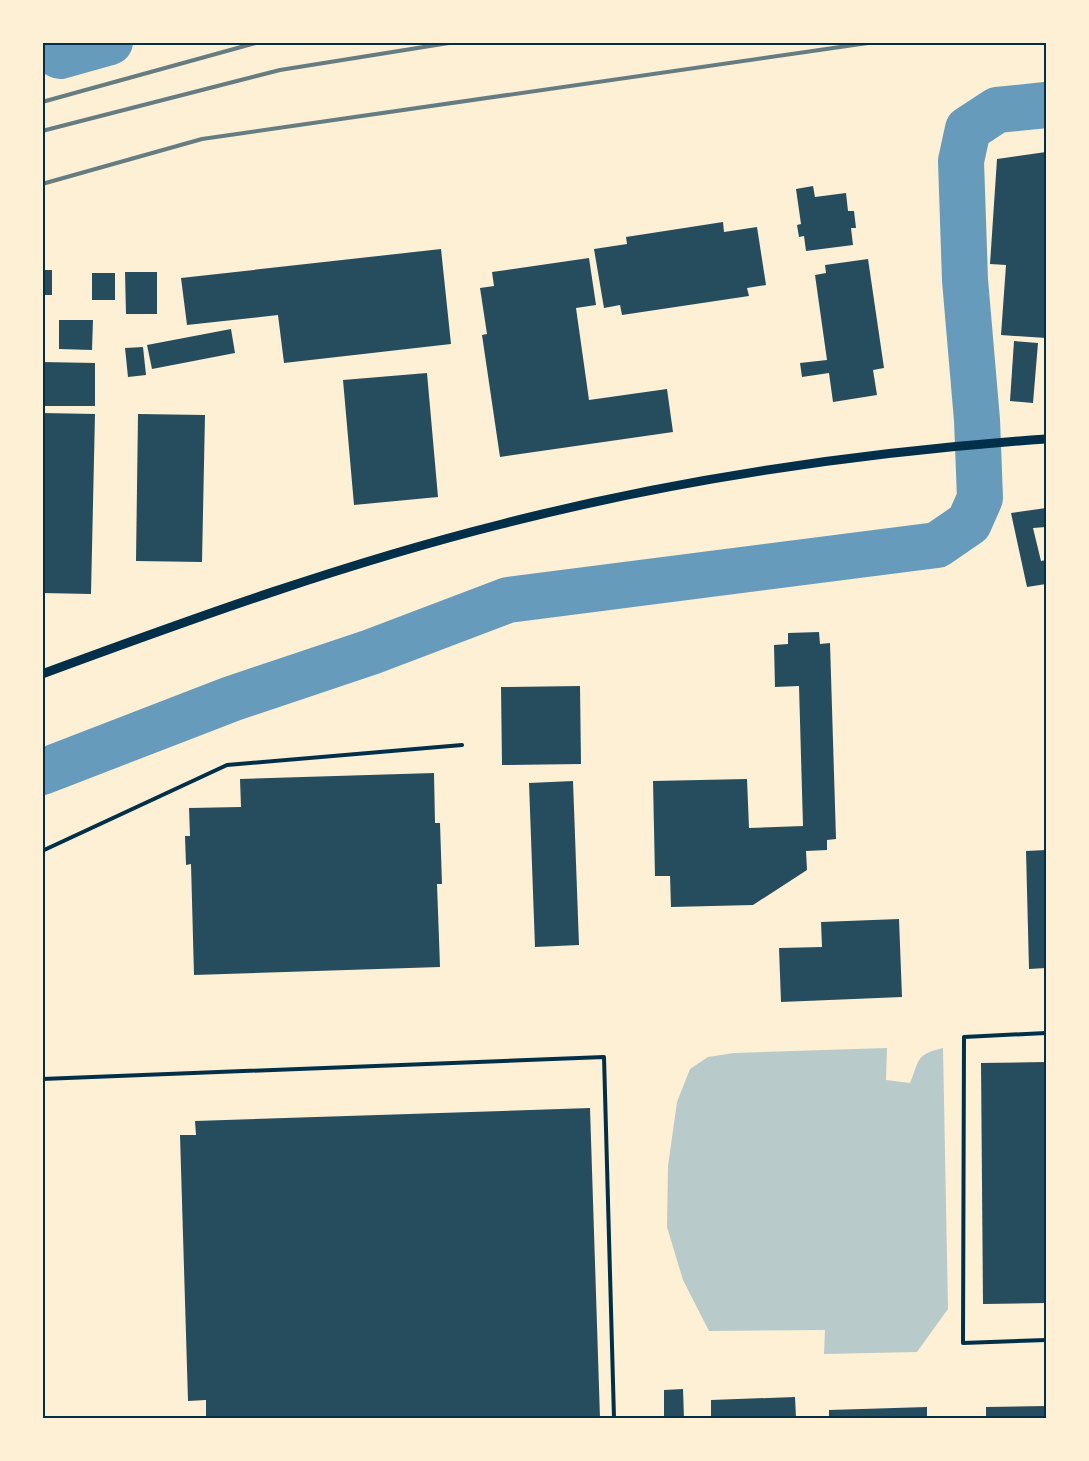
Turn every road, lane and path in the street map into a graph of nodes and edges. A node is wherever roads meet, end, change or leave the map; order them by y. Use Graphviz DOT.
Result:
graph roads {
  1 [pos="1046,439"];
  2 [pos="42,674"];
  3 [pos="462,745"];
  4 [pos="42,851"];
  5 [pos="1046,1033"];
  6 [pos="42,1080"];
  7 [pos="1046,1340"];
  8 [pos="614,1418"];
  1 -- 2 [label="street"];
  3 -- 4 [label="lane"];
  5 -- 7 [label="lane"];
  6 -- 8 [label="lane"];
}
